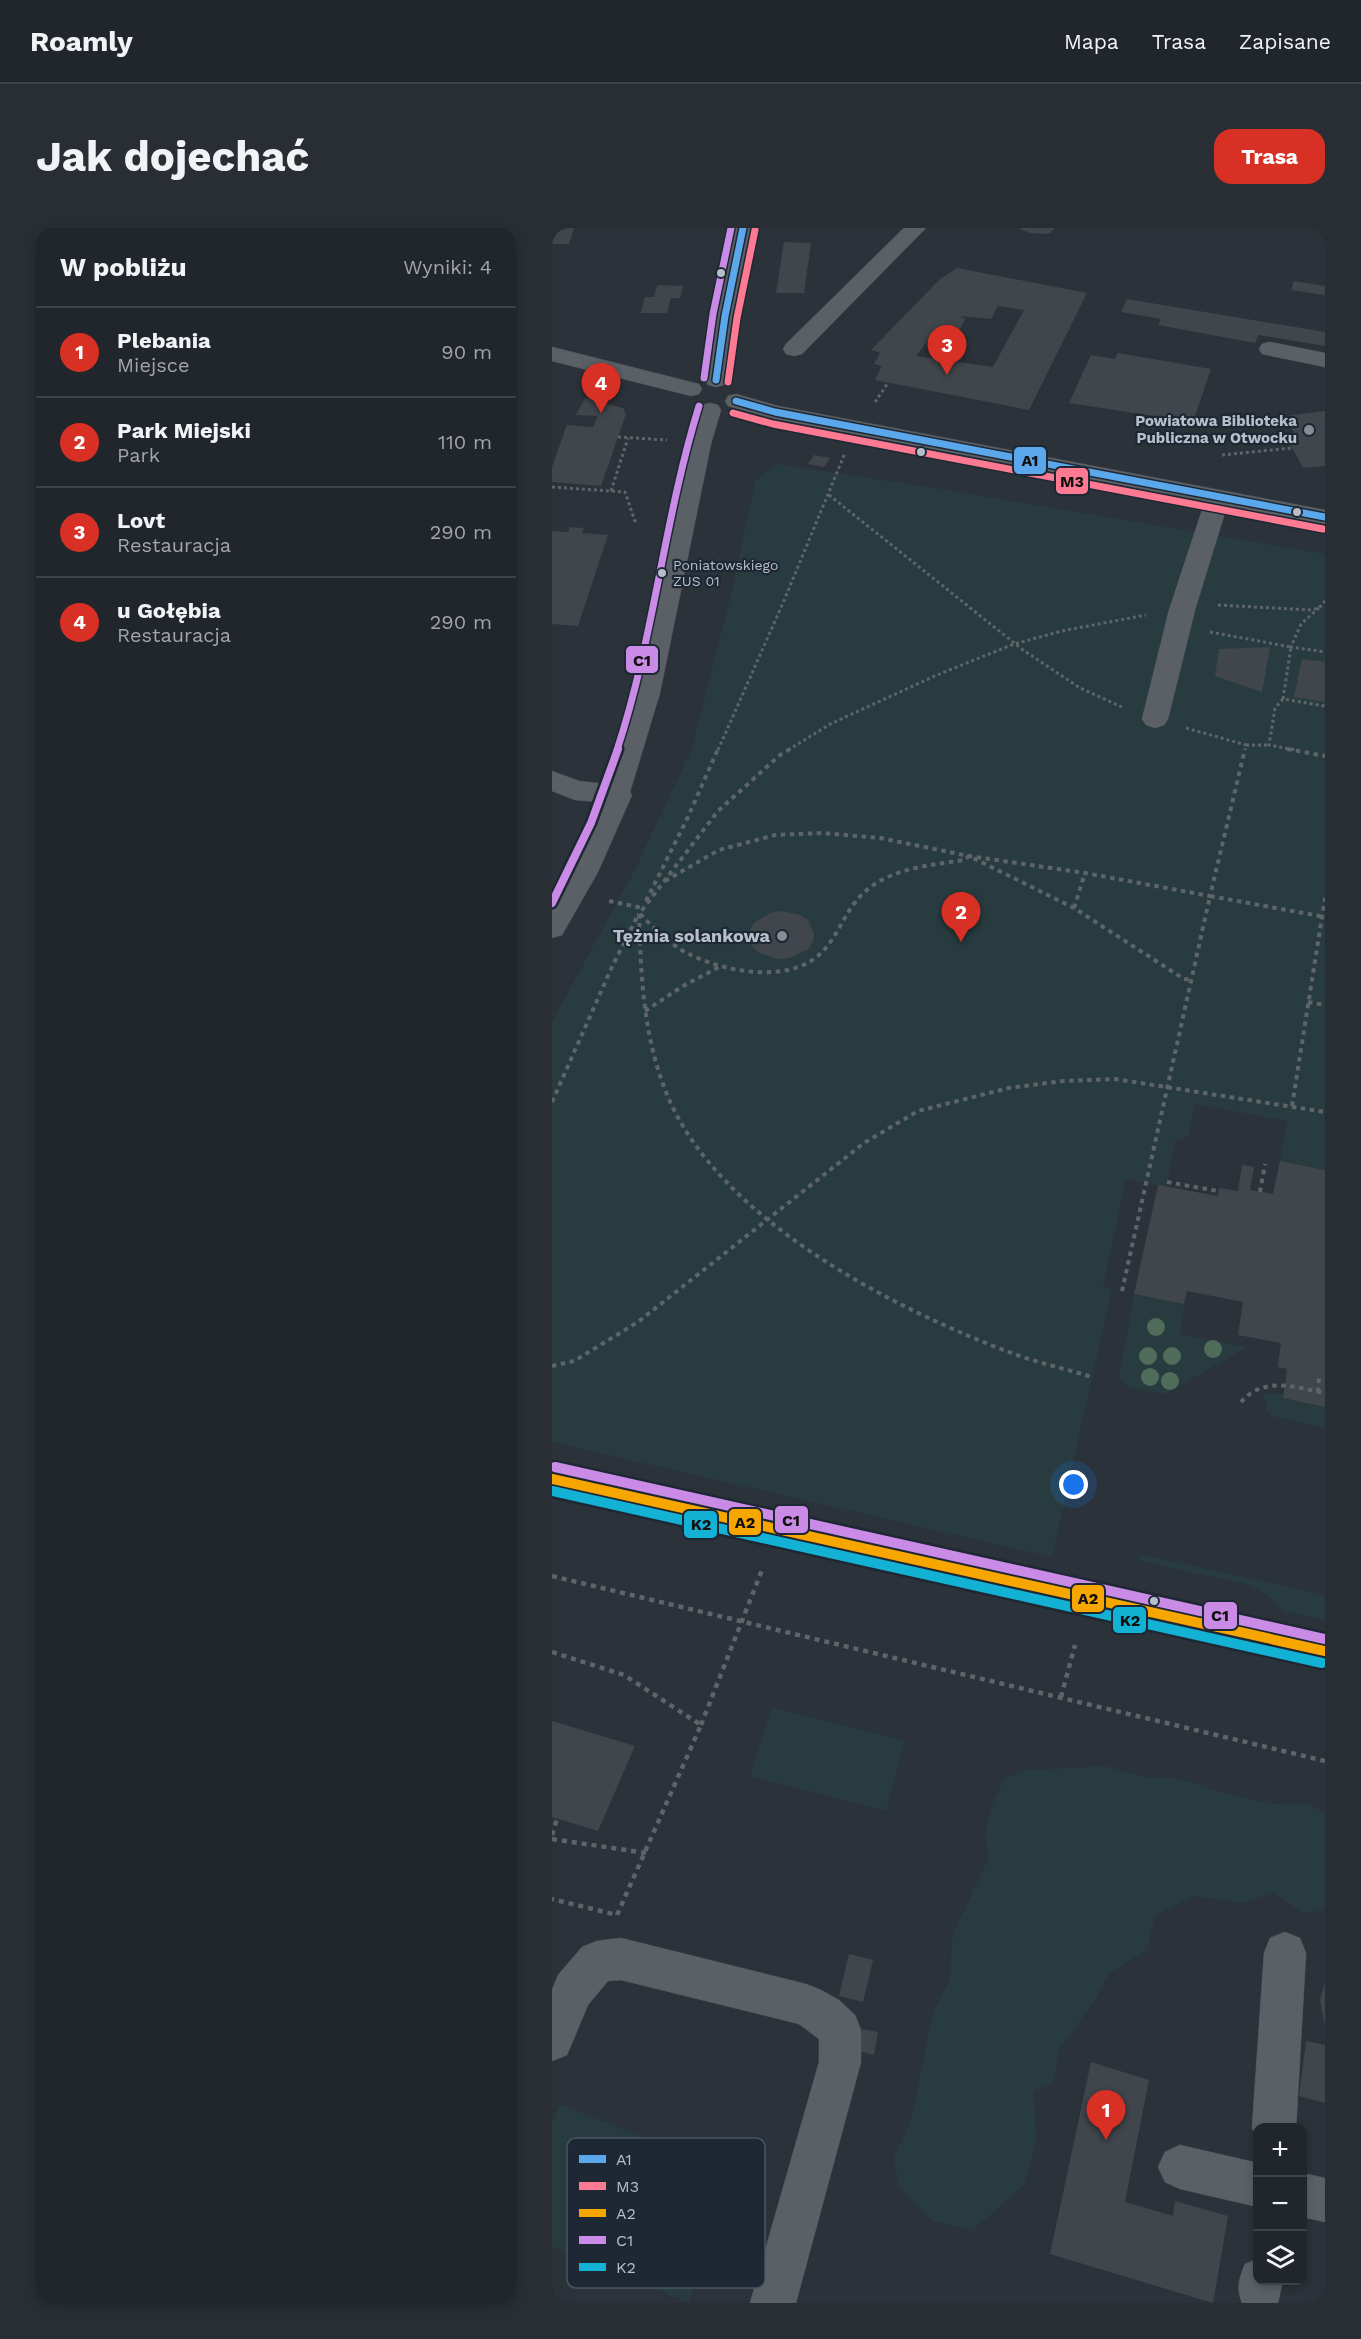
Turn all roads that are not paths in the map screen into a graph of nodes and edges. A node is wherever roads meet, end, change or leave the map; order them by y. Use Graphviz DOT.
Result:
graph roads {
  1 [pos="743,228"];
  2 [pos="916,228"];
  3 [pos="1270,349"];
  4 [pos="794,350"];
  5 [pos="552,354"];
  6 [pos="1325,360"];
  7 [pos="716,380"];
  8 [pos="691,389"];
  9 [pos="736,401"];
  10 [pos="710,410"];
  11 [pos="1218,497"];
  12 [pos="1325,517"];
  13 [pos="1155,719"];
  14 [pos="552,780"];
  15 [pos="618,795"];
  16 [pos="552,927"];
  17 [pos="552,1479"];
  18 [pos="1325,1651"];
  19 [pos="1285,1953"];
  20 [pos="552,2040"];
  21 [pos="1274,2123"];
  22 [pos="1180,2167"];
  23 [pos="1253,2184"];
  24 [pos="1307,2196"];
  25 [pos="1325,2200"];
  26 [pos="773,2303"];
  1 -- 7 [label="street"];
  2 -- 4 [label="street"];
  3 -- 6 [label="street"];
  5 -- 8 [label="street"];
  7 -- 8 [label="street"];
  7 -- 9 [label="street"];
  8 -- 10 [label="street"];
  9 -- 10 [label="street"];
  9 -- 11 [label="street"];
  10 -- 15 [label="street"];
  11 -- 12 [label="street"];
  11 -- 13 [label="street"];
  14 -- 15 [label="street"];
  15 -- 16 [label="street"];
  17 -- 18 [label="main road"];
  19 -- 21 [label="street"];
  20 -- 26 [label="street"];
  22 -- 23 [label="street"];
  24 -- 25 [label="street"];
}
